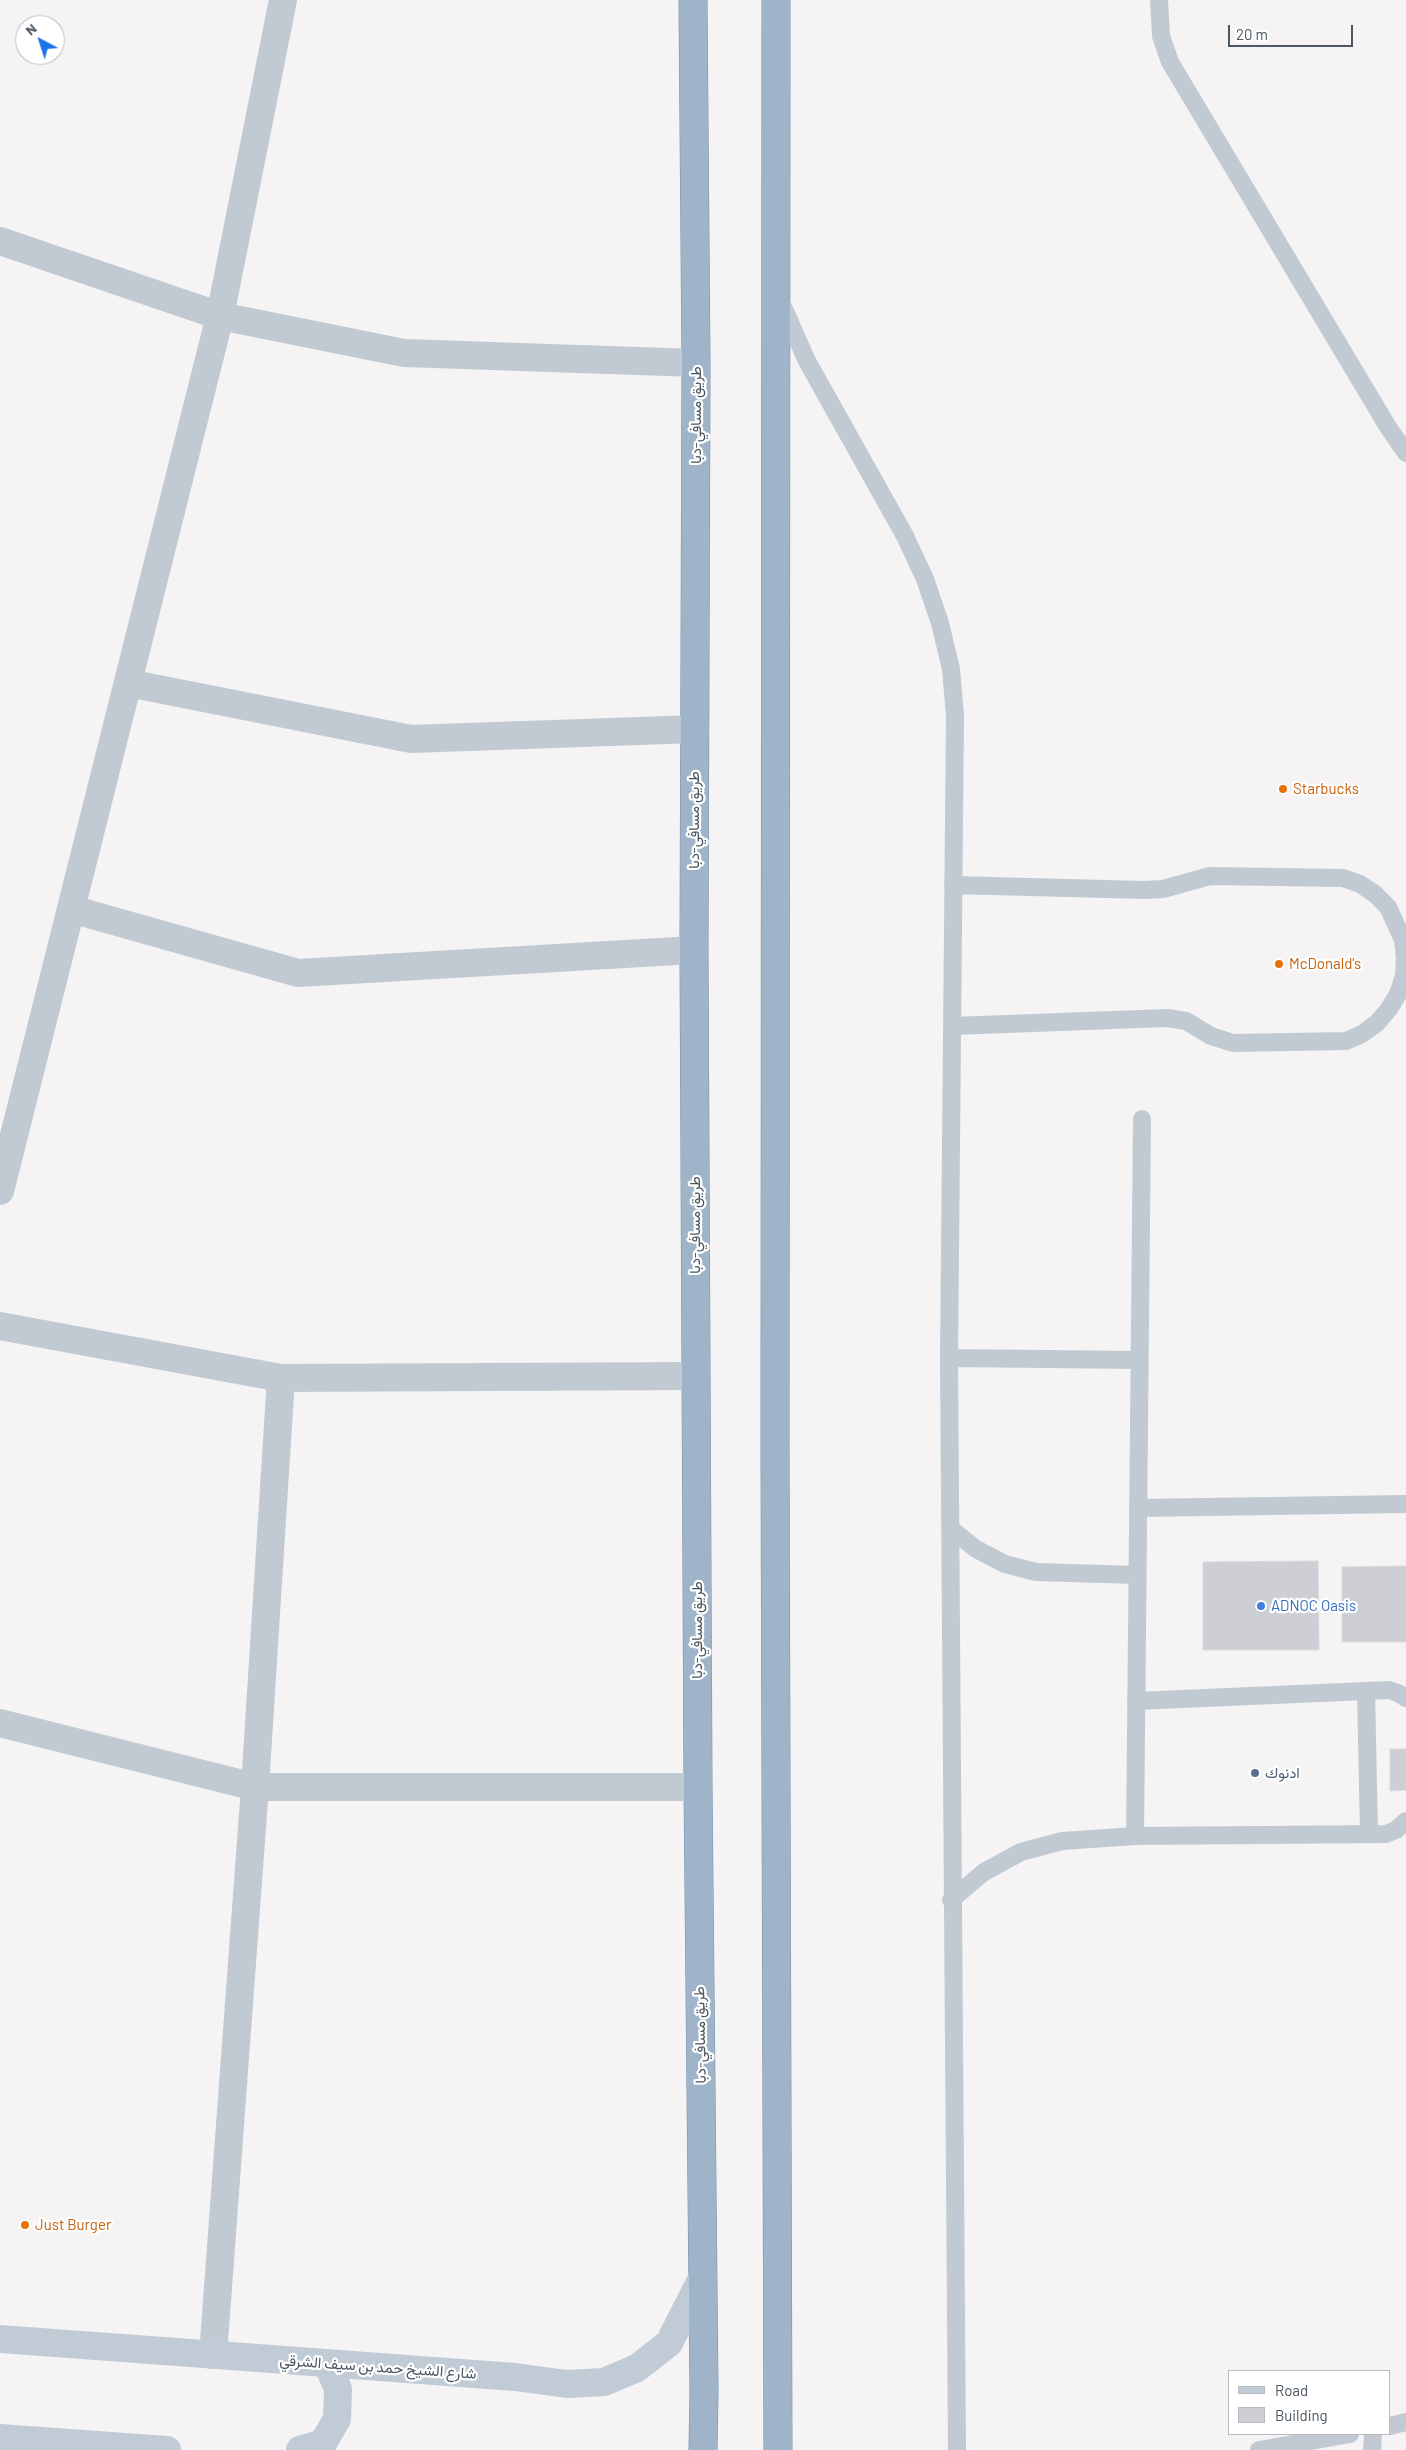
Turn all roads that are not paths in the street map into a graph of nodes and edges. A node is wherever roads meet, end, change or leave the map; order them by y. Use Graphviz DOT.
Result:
graph roads {
  1 [pos="283,0"];
  2 [pos="693,0"];
  3 [pos="776,0"];
  4 [pos="1159,0"];
  5 [pos="0,241"];
  6 [pos="777,294"];
  7 [pos="220,316"];
  8 [pos="696,363"];
  9 [pos="1406,452"];
  10 [pos="128,683"];
  11 [pos="695,729"];
  12 [pos="953,885"];
  13 [pos="71,909"];
  14 [pos="694,950"];
  15 [pos="952,1026"];
  16 [pos="1142,1120"];
  17 [pos="0,1191"];
  18 [pos="0,1326"];
  19 [pos="949,1358"];
  20 [pos="1139,1360"];
  21 [pos="696,1376"];
  22 [pos="281,1378"];
  23 [pos="1406,1504"];
  24 [pos="1138,1508"];
  25 [pos="951,1529"];
  26 [pos="1136,1575"];
  27 [pos="1366,1691"];
  28 [pos="1406,1698"];
  29 [pos="1136,1701"];
  30 [pos="0,1723"];
  31 [pos="256,1787"];
  32 [pos="698,1787"];
  33 [pos="1406,1821"];
  34 [pos="1369,1834"];
  35 [pos="1135,1836"];
  36 [pos="951,1900"];
  37 [pos="703,2276"];
  38 [pos="0,2340"];
  39 [pos="213,2355"];
  40 [pos="327,2364"];
  41 [pos="1406,2422"];
  42 [pos="1391,2426"];
  43 [pos="1344,2435"];
  44 [pos="1373,2435"];
  45 [pos="0,2438"];
  46 [pos="167,2450"];
  47 [pos="300,2450"];
  48 [pos="702,2450"];
  49 [pos="778,2450"];
  50 [pos="957,2450"];
  51 [pos="1259,2450"];
  52 [pos="1372,2450"];
  1 -- 7 [label="street"];
  2 -- 8 [label="highway, طريق مسافي-دبا"];
  3 -- 6 [label="highway"];
  4 -- 9 [label="lane"];
  5 -- 7 [label="street"];
  6 -- 12 [label="lane"];
  6 -- 49 [label="highway"];
  7 -- 8 [label="street"];
  7 -- 10 [label="street"];
  8 -- 11 [label="highway, طريق مسافي-دبا"];
  10 -- 11 [label="street"];
  10 -- 13 [label="street"];
  11 -- 14 [label="highway, طريق مسافي-دبا"];
  12 -- 15 [label="lane"];
  12 -- 15 [label="lane"];
  13 -- 14 [label="street"];
  13 -- 17 [label="street"];
  14 -- 21 [label="highway, طريق مسافي-دبا"];
  15 -- 19 [label="lane"];
  16 -- 20 [label="lane"];
  18 -- 22 [label="street"];
  19 -- 20 [label="lane"];
  19 -- 25 [label="lane"];
  20 -- 24 [label="lane"];
  21 -- 22 [label="street"];
  21 -- 32 [label="highway, طريق مسافي-دبا"];
  22 -- 31 [label="street"];
  23 -- 24 [label="lane"];
  24 -- 26 [label="lane"];
  25 -- 26 [label="lane"];
  25 -- 36 [label="lane"];
  26 -- 29 [label="lane"];
  27 -- 28 [label="lane"];
  27 -- 29 [label="lane"];
  27 -- 34 [label="lane"];
  29 -- 35 [label="lane"];
  30 -- 31 [label="street"];
  31 -- 32 [label="street"];
  31 -- 39 [label="street"];
  32 -- 37 [label="highway, طريق مسافي-دبا"];
  33 -- 34 [label="lane"];
  34 -- 35 [label="lane"];
  35 -- 36 [label="lane"];
  36 -- 50 [label="lane"];
  37 -- 40 [label="main road, شارع الشيخ حمد بن سيف الشرقي"];
  37 -- 48 [label="highway, طريق مسافي-دبا"];
  38 -- 39 [label="main road, شارع الشيخ حمد بن سيف الشرقي"];
  39 -- 40 [label="main road, شارع الشيخ حمد بن سيف الشرقي"];
  40 -- 47 [label="main road"];
  41 -- 42 [label="lane"];
  43 -- 51 [label="lane"];
  44 -- 52 [label="lane"];
  45 -- 46 [label="main road"];
}
